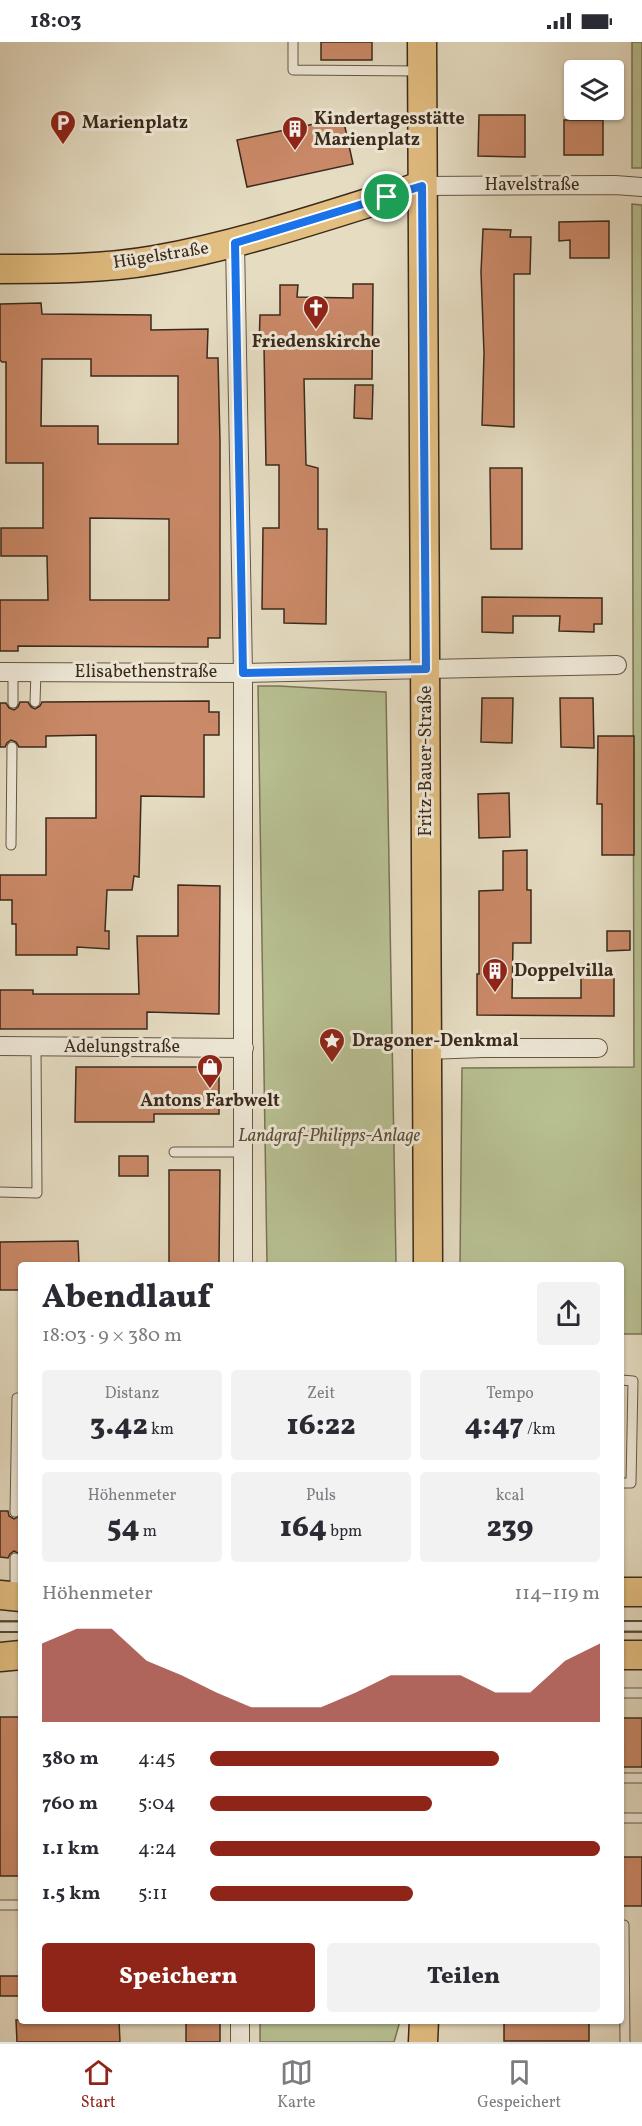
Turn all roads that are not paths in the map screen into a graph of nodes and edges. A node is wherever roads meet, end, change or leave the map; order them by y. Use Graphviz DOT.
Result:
graph roads {
  1 [pos="293,42"];
  2 [pos="422,42"];
  3 [pos="422,71"];
  4 [pos="422,186"];
  5 [pos="642,187"];
  6 [pos="235,243"];
  7 [pos="0,269"];
  8 [pos="617,665"];
  9 [pos="426,669"];
  10 [pos="6,672"];
  11 [pos="36,672"];
  12 [pos="243,673"];
  13 [pos="34,702"];
  14 [pos="13,703"];
  15 [pos="12,747"];
  16 [pos="11,845"];
  17 [pos="0,1046"];
  18 [pos="36,1047"];
  19 [pos="244,1048"];
  20 [pos="598,1048"];
  21 [pos="427,1050"];
  22 [pos="174,1152"];
  23 [pos="243,1152"];
  24 [pos="0,1192"];
  25 [pos="243,1262"];
  26 [pos="428,1262"];
  27 [pos="624,1380"];
  28 [pos="18,1398"];
  29 [pos="624,1483"];
  30 [pos="15,1512"];
  31 [pos="15,1558"];
  32 [pos="624,1592"];
  33 [pos="642,1592"];
  34 [pos="12,1596"];
  35 [pos="624,1626"];
  36 [pos="642,1626"];
  37 [pos="0,1627"];
  38 [pos="18,1627"];
  39 [pos="18,1655"];
  40 [pos="624,1655"];
  41 [pos="642,1655"];
  42 [pos="0,1657"];
  43 [pos="624,1693"];
  44 [pos="642,1693"];
  45 [pos="624,1778"];
  46 [pos="642,1778"];
  47 [pos="624,1818"];
  48 [pos="642,1818"];
  49 [pos="0,1905"];
  50 [pos="18,1905"];
  51 [pos="624,1924"];
  52 [pos="240,2024"];
  53 [pos="424,2024"];
  54 [pos="240,2042"];
  55 [pos="423,2042"];
  56 [pos="625,2042"];
  1 -- 3 [label="lane"];
  2 -- 3 [label="main road, Fritz-Bauer-Straße"];
  3 -- 4 [label="main road, Fritz-Bauer-Straße"];
  4 -- 5 [label="street, Havelstraße"];
  4 -- 6 [label="main road, Hügelstraße"];
  4 -- 9 [label="main road, Fritz-Bauer-Straße"];
  6 -- 7 [label="main road, Hügelstraße"];
  6 -- 12 [label="street"];
  8 -- 9 [label="street, Elisabethenstraße"];
  9 -- 12 [label="street, Elisabethenstraße"];
  9 -- 21 [label="main road, Fritz-Bauer-Straße"];
  10 -- 11 [label="street, Elisabethenstraße"];
  10 -- 14 [label="lane"];
  11 -- 12 [label="street, Elisabethenstraße"];
  11 -- 13 [label="lane"];
  12 -- 19 [label="street"];
  15 -- 16 [label="lane"];
  17 -- 18 [label="street, Adelungstraße"];
  18 -- 19 [label="street, Adelungstraße"];
  18 -- 24 [label="lane"];
  19 -- 23 [label="street"];
  20 -- 21 [label="street"];
  21 -- 26 [label="main road, Fritz-Bauer-Straße"];
  22 -- 23 [label="lane"];
  23 -- 25 [label="street"];
  27 -- 29 [label="lane"];
  28 -- 30 [label="lane"];
  31 -- 34 [label="lane"];
  32 -- 33 [label="main road"];
  35 -- 36 [label="lane"];
  37 -- 38 [label="lane"];
  39 -- 42 [label="main road"];
  40 -- 41 [label="main road"];
  43 -- 44 [label="lane"];
  45 -- 46 [label="lane"];
  47 -- 48 [label="lane"];
  49 -- 50 [label="lane"];
  51 -- 56 [label="lane"];
  52 -- 54 [label="street"];
  53 -- 55 [label="main road"];
}
